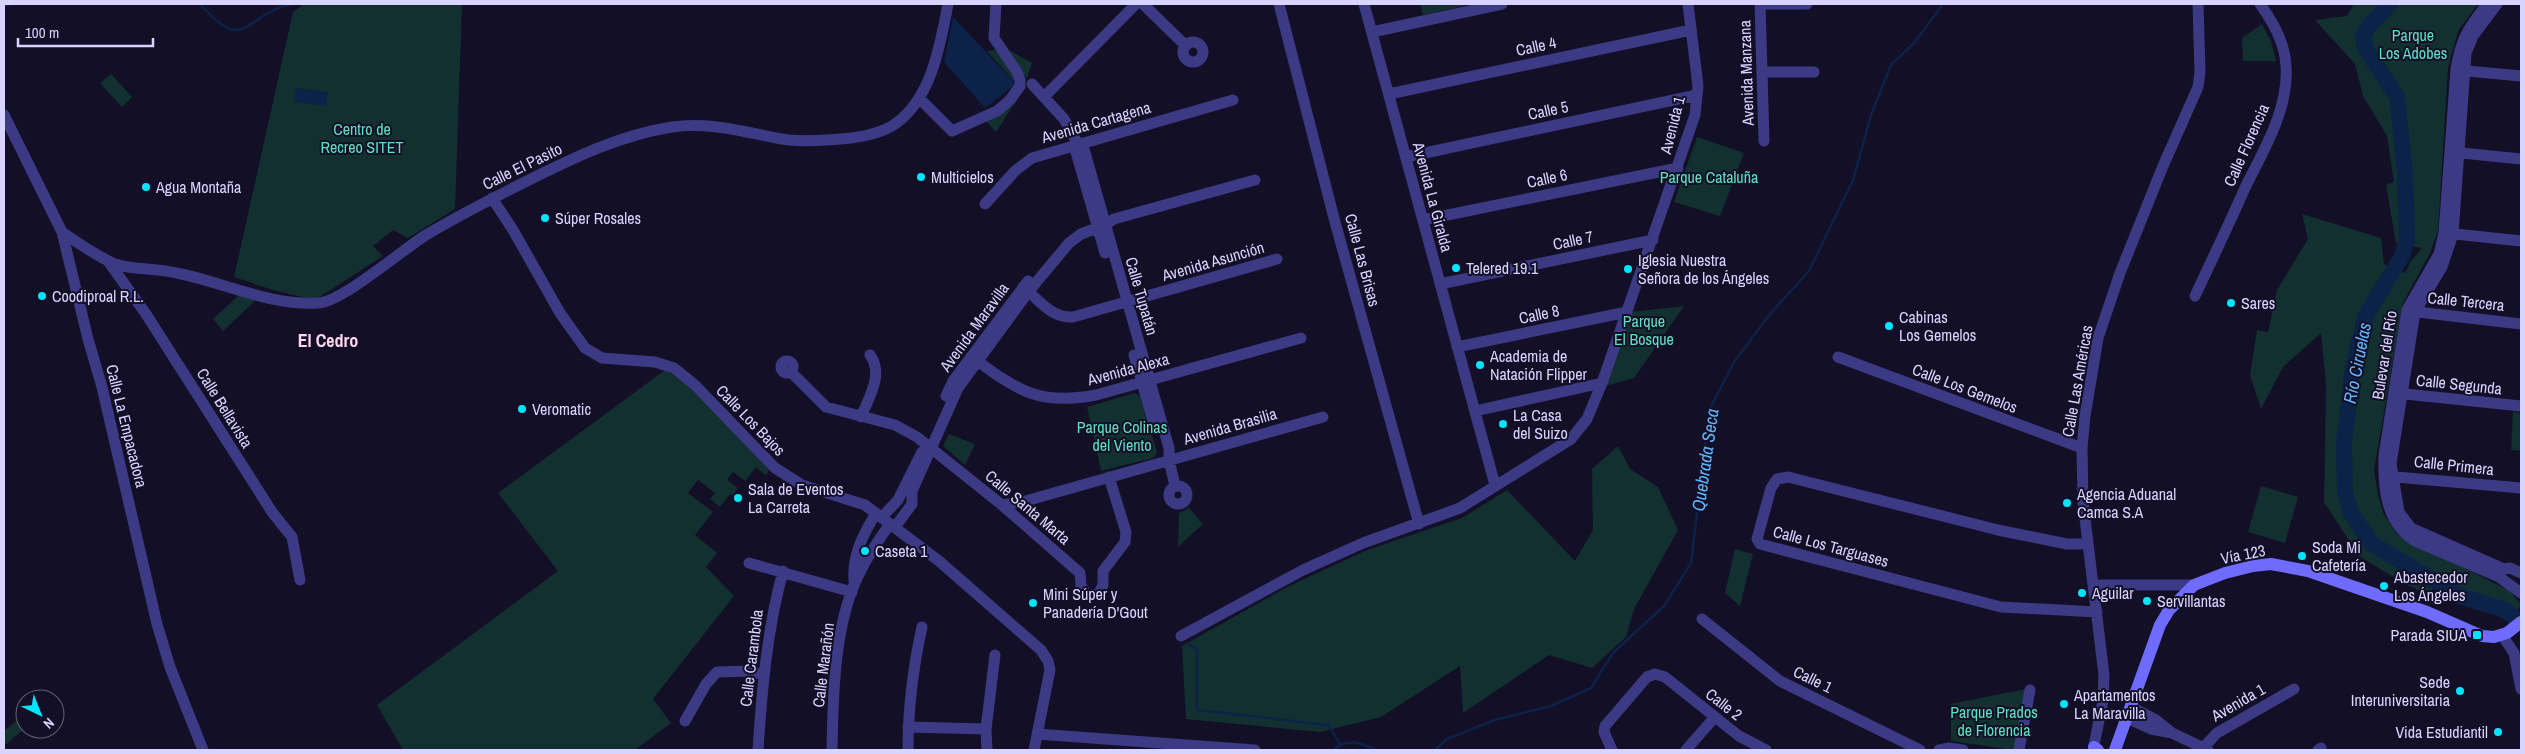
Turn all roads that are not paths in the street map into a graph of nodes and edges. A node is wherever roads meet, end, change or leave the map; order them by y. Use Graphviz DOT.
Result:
graph roads {
  1 [pos="948,4"];
  2 [pos="996,4"];
  3 [pos="1136,4"];
  4 [pos="1143,4"];
  5 [pos="1279,4"];
  6 [pos="1364,4"];
  7 [pos="1502,4"];
  8 [pos="1688,4"];
  9 [pos="1760,4"];
  10 [pos="1807,4"];
  11 [pos="2198,4"];
  12 [pos="2260,4"];
  13 [pos="2487,4"];
  14 [pos="2497,4"];
  15 [pos="1691,30"];
  16 [pos="1372,32"];
  17 [pos="1186,46"];
  18 [pos="2459,70"];
  19 [pos="1762,72"];
  20 [pos="1814,72"];
  21 [pos="2521,76"];
  22 [pos="1032,84"];
  23 [pos="1389,94"];
  24 [pos="1697,95"];
  25 [pos="1045,96"];
  26 [pos="919,98"];
  27 [pos="1233,100"];
  28 [pos="4,115"];
  29 [pos="1764,141"];
  30 [pos="1078,144"];
  31 [pos="2454,152"];
  32 [pos="1406,157"];
  33 [pos="2521,159"];
  34 [pos="1678,168"];
  35 [pos="1255,180"];
  36 [pos="492,198"];
  37 [pos="985,204"];
  38 [pos="1423,220"];
  39 [pos="1103,222"];
  40 [pos="62,232"];
  41 [pos="2449,234"];
  42 [pos="1653,240"];
  43 [pos="2521,241"];
  44 [pos="1277,259"];
  45 [pos="107,260"];
  46 [pos="1440,284"];
  47 [pos="1026,289"];
  48 [pos="2195,296"];
  49 [pos="1123,303"];
  50 [pos="2411,311"];
  51 [pos="1627,312"];
  52 [pos="2521,324"];
  53 [pos="1300,338"];
  54 [pos="1458,347"];
  55 [pos="870,355"];
  56 [pos="1838,357"];
  57 [pos="974,358"];
  58 [pos="791,372"];
  59 [pos="1145,381"];
  60 [pos="1602,383"];
  61 [pos="2398,393"];
  62 [pos="2521,406"];
  63 [pos="1475,411"];
  64 [pos="861,417"];
  65 [pos="1323,417"];
  66 [pos="929,446"];
  67 [pos="2082,448"];
  68 [pos="1169,460"];
  69 [pos="2388,476"];
  70 [pos="1109,477"];
  71 [pos="1495,485"];
  72 [pos="1176,486"];
  73 [pos="2521,488"];
  74 [pos="1002,505"];
  75 [pos="886,520"];
  76 [pos="1419,524"];
  77 [pos="2086,544"];
  78 [pos="749,563"];
  79 [pos="2487,567"];
  80 [pos="782,571"];
  81 [pos="2521,573"];
  82 [pos="300,580"];
  83 [pos="2194,584"];
  84 [pos="2093,585"];
  85 [pos="853,589"];
  86 [pos="2520,594"];
  87 [pos="2097,612"];
  88 [pos="1702,619"];
  89 [pos="922,627"];
  90 [pos="2513,628"];
  91 [pos="1181,636"];
  92 [pos="995,655"];
  93 [pos="763,674"];
  94 [pos="2294,689"];
  95 [pos="2521,689"];
  96 [pos="2030,690"];
  97 [pos="2129,712"];
  98 [pos="1714,718"];
  99 [pos="685,721"];
  100 [pos="908,727"];
  101 [pos="986,729"];
  102 [pos="1037,734"];
  103 [pos="2095,749"];
  104 [pos="2206,749"];
  105 [pos="203,750"];
  106 [pos="758,750"];
  107 [pos="832,750"];
  108 [pos="908,750"];
  109 [pos="986,750"];
  110 [pos="1034,750"];
  111 [pos="1255,750"];
  112 [pos="1612,750"];
  113 [pos="1686,750"];
  114 [pos="1766,750"];
  115 [pos="1920,750"];
  116 [pos="1939,750"];
  117 [pos="1963,750"];
  118 [pos="2019,750"];
  119 [pos="2115,750"];
  1 -- 26 [label="street, Calle El Pasito"];
  2 -- 26 [label="street"];
  3 -- 25 [label="street"];
  4 -- 17 [label="street"];
  5 -- 76 [label="street, Calle Las Brisas"];
  6 -- 16 [label="street, Avenida La Giralda"];
  7 -- 16 [label="street"];
  8 -- 15 [label="street, Avenida 1"];
  9 -- 10 [label="street"];
  9 -- 19 [label="street, Avenida Manzana"];
  11 -- 67 [label="street, Calle Las Américas"];
  12 -- 48 [label="street, Calle Florencia"];
  13 -- 18 [label="street, Bulevar del Río"];
  14 -- 18 [label="street, Bulevar del Río"];
  15 -- 23 [label="street, Calle 4"];
  15 -- 24 [label="street, Avenida 1"];
  16 -- 23 [label="street, Avenida La Giralda"];
  18 -- 21 [label="street"];
  18 -- 31 [label="street, Bulevar del Río"];
  19 -- 20 [label="street"];
  19 -- 29 [label="street, Avenida Manzana"];
  22 -- 25 [label="street, Calle Tupatán"];
  23 -- 32 [label="street, Avenida La Giralda"];
  24 -- 32 [label="street, Calle 5"];
  24 -- 34 [label="street, Avenida 1"];
  25 -- 30 [label="street, Calle Tupatán"];
  26 -- 36 [label="street, Calle El Pasito"];
  27 -- 30 [label="street, Avenida Cartagena"];
  28 -- 40 [label="street, Calle La Empacadora"];
  30 -- 37 [label="street, Avenida Cartagena"];
  30 -- 39 [label="street, Calle Tupatán"];
  31 -- 33 [label="street"];
  31 -- 41 [label="street, Bulevar del Río"];
  32 -- 38 [label="street, Avenida La Giralda"];
  34 -- 38 [label="street, Calle 6"];
  34 -- 42 [label="street, Avenida 1"];
  35 -- 39 [label="street, Avenida Maravilla"];
  36 -- 45 [label="street, Calle El Pasito"];
  36 -- 75 [label="street, Calle Los Bajos"];
  38 -- 46 [label="street, Avenida La Giralda"];
  39 -- 47 [label="street, Avenida Maravilla"];
  39 -- 49 [label="street, Calle Tupatán"];
  40 -- 45 [label="street, Calle El Pasito"];
  40 -- 105 [label="street, Calle La Empacadora"];
  41 -- 43 [label="street"];
  41 -- 50 [label="street, Bulevar del Río"];
  42 -- 46 [label="street, Calle 7"];
  42 -- 51 [label="street, Avenida 1"];
  44 -- 49 [label="street, Avenida Asunción"];
  45 -- 82 [label="street, Calle Bellavista"];
  46 -- 54 [label="street, Avenida La Giralda"];
  47 -- 49 [label="street, Avenida Asunción"];
  47 -- 57 [label="street, Avenida Maravilla"];
  49 -- 59 [label="street, Calle Tupatán"];
  50 -- 52 [label="street, Calle Tercera"];
  50 -- 61 [label="street, Bulevar del Río"];
  51 -- 54 [label="street, Calle 8"];
  51 -- 60 [label="street, Avenida 1"];
  53 -- 59 [label="street, Avenida Alexa"];
  54 -- 63 [label="street, Avenida La Giralda"];
  55 -- 64 [label="street"];
  56 -- 67 [label="street, Calle Los Gemelos"];
  57 -- 59 [label="street, Avenida Alexa"];
  57 -- 66 [label="street, Avenida Maravilla"];
  58 -- 64 [label="street, Calle Santa Marta"];
  59 -- 68 [label="street, Calle Tupatán"];
  60 -- 63 [label="street"];
  60 -- 71 [label="street, Avenida 1"];
  61 -- 62 [label="street, Calle Segunda"];
  61 -- 69 [label="street, Bulevar del Río"];
  63 -- 71 [label="street, Avenida La Giralda"];
  64 -- 66 [label="street, Calle Santa Marta"];
  65 -- 68 [label="street, Avenida Brasilia"];
  66 -- 74 [label="street, Calle Santa Marta"];
  66 -- 75 [label="street, Avenida Maravilla"];
  66 -- 75 [label="street, Avenida Maravilla"];
  67 -- 77 [label="street, Calle Las Américas"];
  68 -- 70 [label="street, Avenida Brasilia"];
  68 -- 72 [label="street, Calle Tupatán"];
  69 -- 73 [label="street, Calle Primera"];
  69 -- 79 [label="street, Bulevar del Río"];
  70 -- 74 [label="street, Avenida Brasilia"];
  70 -- 74 [label="street, Calle Santa Marta"];
  71 -- 76 [label="street"];
  75 -- 85 [label="street, Calle Marañón"];
  75 -- 85 [label="street, Calle Marañón"];
  75 -- 102 [label="street, Calle Los Bajos"];
  76 -- 91 [label="street"];
  77 -- 84 [label="street, Calle Las Américas"];
  77 -- 87 [label="street, Calle Los Targuases"];
  78 -- 80 [label="street"];
  79 -- 81 [label="street, Bulevar del Río"];
  79 -- 86 [label="street, Bulevar del Río"];
  80 -- 85 [label="street"];
  80 -- 93 [label="street, Calle Carambola"];
  83 -- 84 [label="street"];
  83 -- 90 [label="main road, Vía 123"];
  83 -- 97 [label="main road, Vía 123"];
  84 -- 87 [label="street, Calle Las Américas"];
  85 -- 107 [label="street, Calle Marañón"];
  87 -- 103 [label="street, Calle Las Américas"];
  88 -- 115 [label="street, Calle 1"];
  89 -- 100 [label="street"];
  90 -- 95 [label="street"];
  92 -- 101 [label="street"];
  93 -- 99 [label="street"];
  93 -- 106 [label="street, Calle Carambola"];
  94 -- 104 [label="street, Avenida 1"];
  96 -- 118 [label="street"];
  97 -- 104 [label="street"];
  97 -- 119 [label="main road, Vía 123"];
  98 -- 112 [label="street, Calle 2"];
  98 -- 113 [label="street"];
  98 -- 114 [label="street, Calle 2"];
  100 -- 101 [label="street"];
  100 -- 108 [label="street"];
  101 -- 109 [label="street"];
  102 -- 110 [label="street, Calle Los Bajos"];
  102 -- 111 [label="street"];
  116 -- 117 [label="street"];
}
